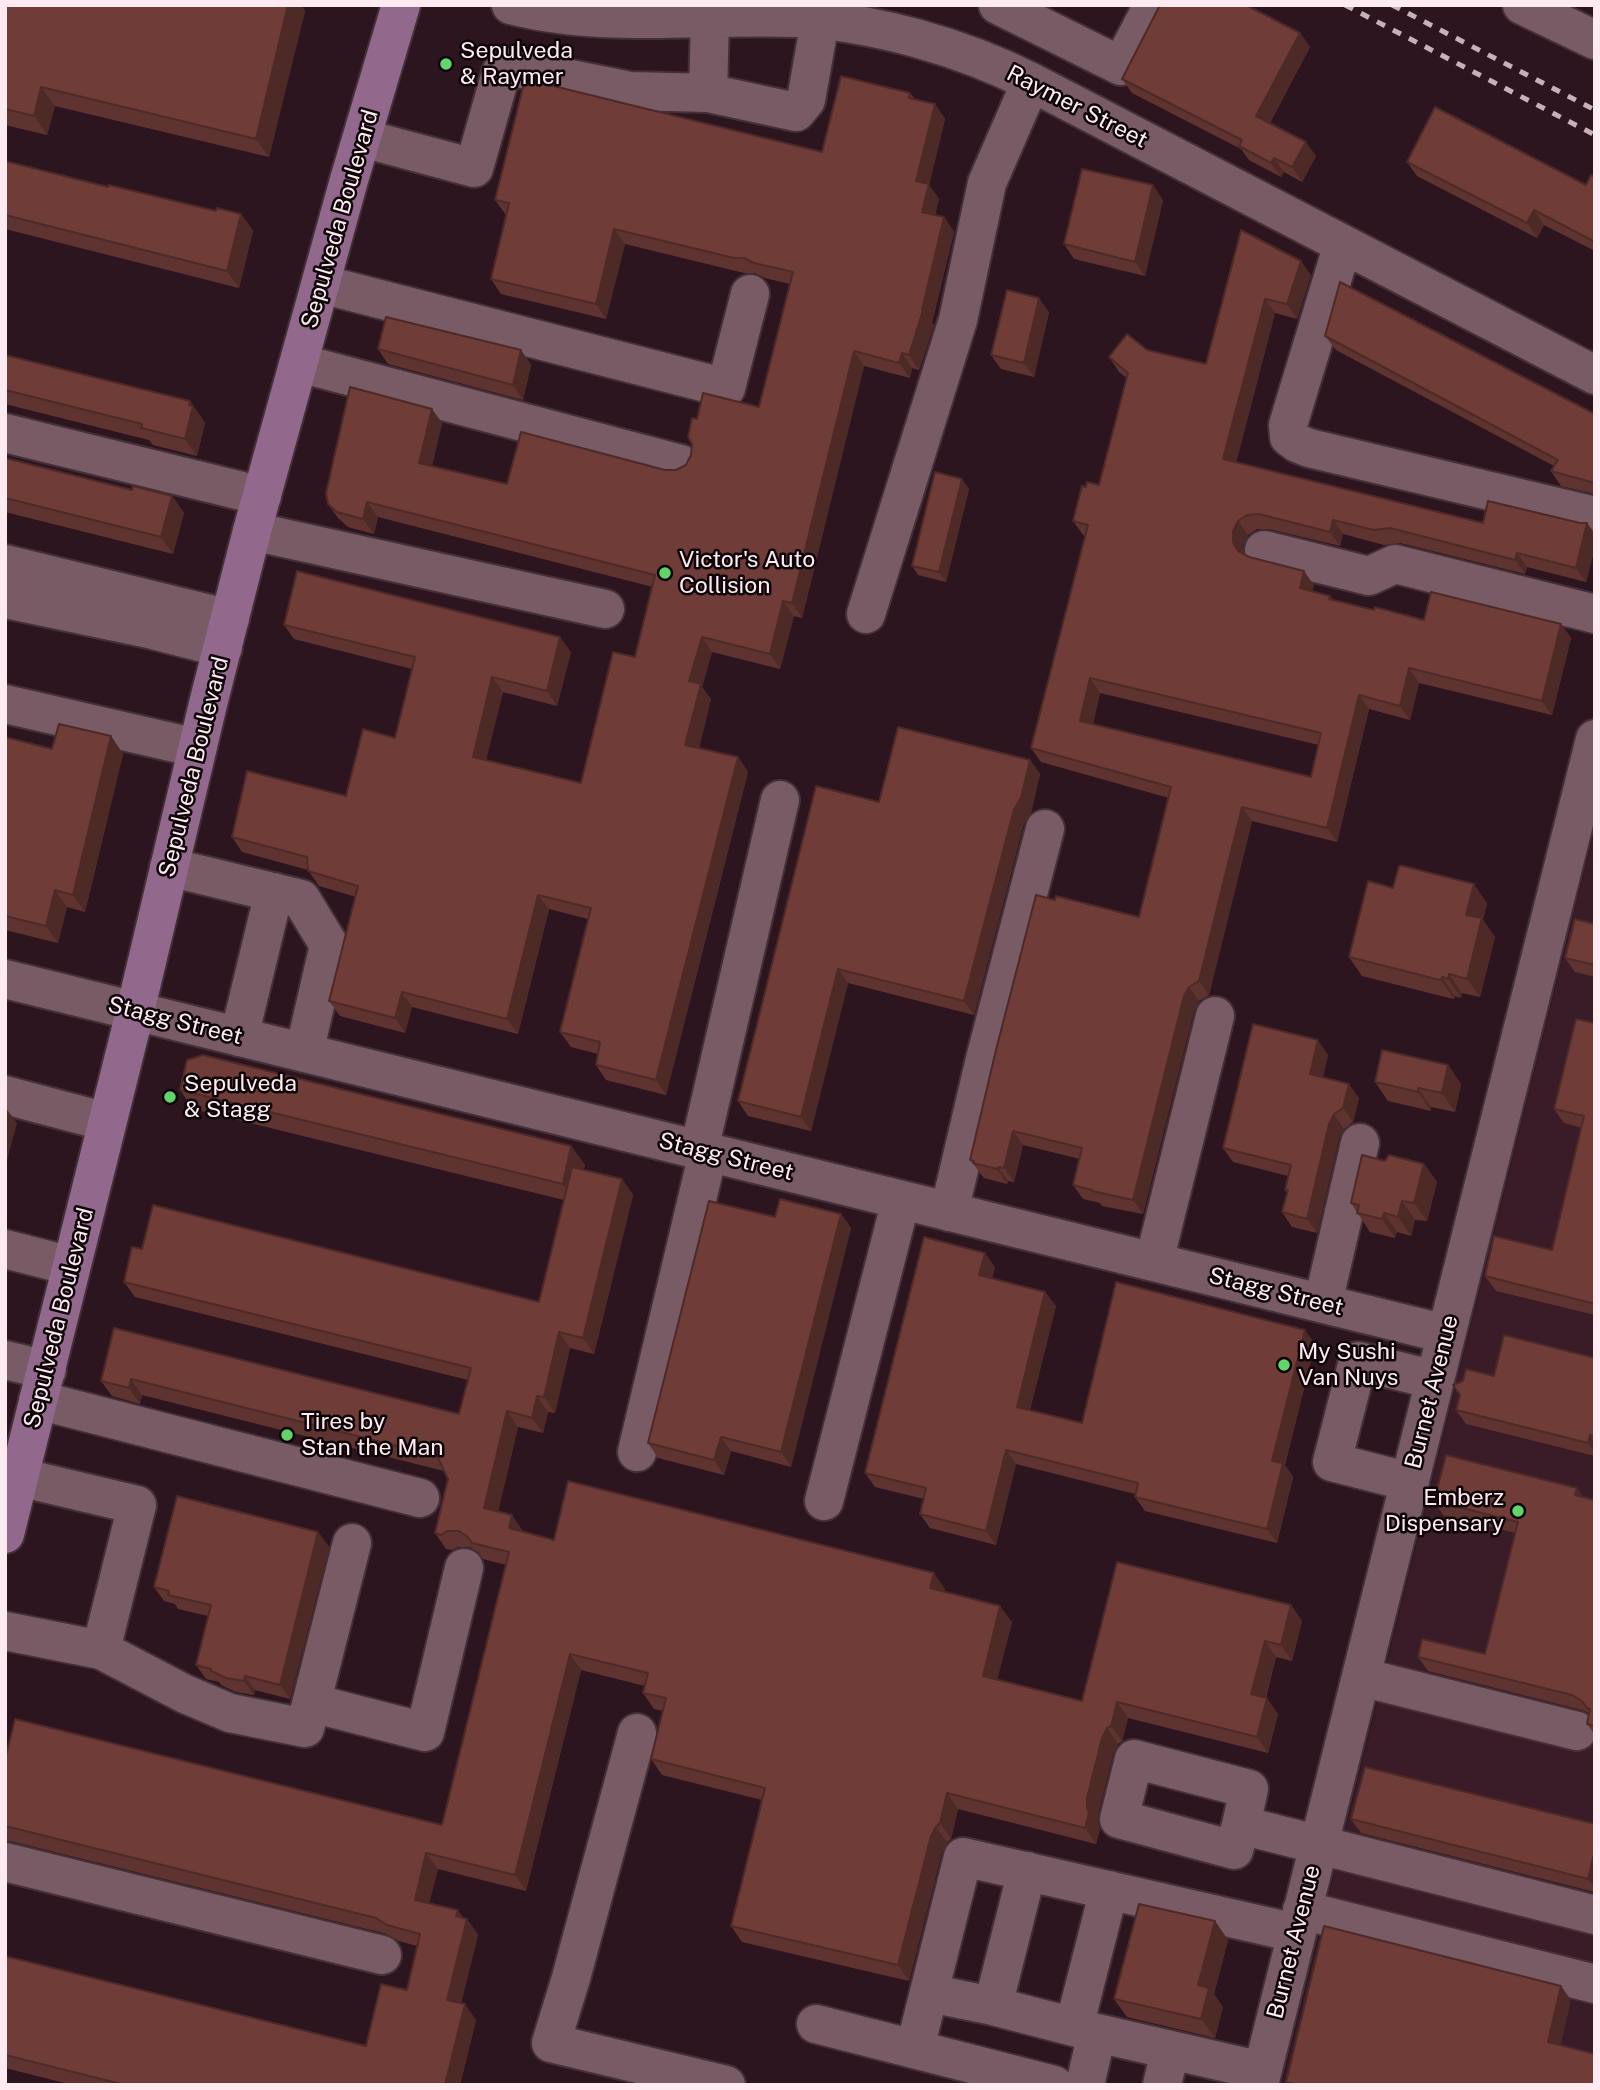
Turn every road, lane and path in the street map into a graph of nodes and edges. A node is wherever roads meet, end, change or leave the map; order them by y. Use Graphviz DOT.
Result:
graph roads {
  1 [pos="401,5"];
  2 [pos="511,5"];
  3 [pos="998,5"];
  4 [pos="1149,5"];
  5 [pos="1522,5"];
  6 [pos="827,13"];
  7 [pos="710,19"];
  8 [pos="1595,40"];
  9 [pos="1121,66"];
  10 [pos="1031,82"];
  11 [pos="708,93"];
  12 [pos="1102,120"];
  13 [pos="362,138"];
  14 [pos="1343,244"];
  15 [pos="321,284"];
  16 [pos="750,294"];
  17 [pos="299,363"];
  18 [pos="1595,375"];
  19 [pos="5,433"];
  20 [pos="681,464"];
  21 [pos="257,514"];
  22 [pos="1595,516"];
  23 [pos="1264,551"];
  24 [pos="5,564"];
  25 [pos="5,599"];
  26 [pos="606,609"];
  27 [pos="866,614"];
  28 [pos="1595,614"];
  29 [pos="226,634"];
  30 [pos="5,704"];
  31 [pos="1595,739"];
  32 [pos="197,748"];
  33 [pos="780,800"];
  34 [pos="1586,816"];
  35 [pos="1045,829"];
  36 [pos="169,867"];
  37 [pos="274,892"];
  38 [pos="5,979"];
  39 [pos="135,1012"];
  40 [pos="1215,1016"];
  41 [pos="239,1037"];
  42 [pos="304,1053"];
  43 [pos="5,1095"];
  44 [pos="107,1122"];
  45 [pos="1360,1143"];
  46 [pos="704,1152"];
  47 [pos="901,1200"];
  48 [pos="949,1212"];
  49 [pos="5,1249"];
  50 [pos="1154,1262"];
  51 [pos="71,1266"];
  52 [pos="1323,1303"];
  53 [pos="1446,1334"];
  54 [pos="5,1360"];
  55 [pos="1435,1380"];
  56 [pos="43,1385"];
  57 [pos="637,1452"];
  58 [pos="19,1477"];
  59 [pos="1410,1482"];
  60 [pos="420,1498"];
  61 [pos="824,1502"];
  62 [pos="5,1534"];
  63 [pos="352,1543"];
  64 [pos="464,1568"];
  65 [pos="5,1631"];
  66 [pos="101,1650"];
  67 [pos="1361,1677"];
  68 [pos="312,1703"];
  69 [pos="1577,1731"];
  70 [pos="637,1733"];
  71 [pos="1241,1825"];
  72 [pos="1319,1845"];
  73 [pos="5,1862"];
  74 [pos="1027,1871"];
  75 [pos="1109,1890"];
  76 [pos="1595,1915"];
  77 [pos="1299,1922"];
  78 [pos="382,1955"];
  79 [pos="1595,1984"];
  80 [pos="929,1993"];
  81 [pos="993,2006"];
  82 [pos="816,2024"];
  83 [pos="1085,2030"];
  84 [pos="915,2048"];
  85 [pos="1167,2068"];
  86 [pos="1261,2078"];
  87 [pos="726,2085"];
  88 [pos="1054,2085"];
  89 [pos="1085,2085"];
  1 -- 13 [label="main road, Sepulveda Boulevard"];
  2 -- 7 [label="street, Raymer Street"];
  3 -- 9 [label="street"];
  4 -- 9 [label="street"];
  5 -- 8 [label="street"];
  6 -- 7 [label="street, Raymer Street"];
  6 -- 10 [label="street, Raymer Street"];
  6 -- 11 [label="street"];
  7 -- 11 [label="street"];
  9 -- 12 [label="street"];
  10 -- 12 [label="street, Raymer Street"];
  10 -- 27 [label="street"];
  11 -- 13 [label="street"];
  12 -- 14 [label="street, Raymer Street"];
  13 -- 15 [label="main road, Sepulveda Boulevard"];
  14 -- 18 [label="street, Raymer Street"];
  14 -- 22 [label="street"];
  15 -- 16 [label="street"];
  15 -- 17 [label="main road, Sepulveda Boulevard"];
  17 -- 20 [label="street"];
  17 -- 21 [label="main road, Sepulveda Boulevard"];
  19 -- 21 [label="street"];
  21 -- 26 [label="street"];
  21 -- 29 [label="main road, Sepulveda Boulevard"];
  23 -- 28 [label="street"];
  24 -- 29 [label="street"];
  25 -- 29 [label="street"];
  29 -- 32 [label="main road, Sepulveda Boulevard"];
  30 -- 32 [label="street"];
  31 -- 34 [label="street, Burnet Avenue"];
  32 -- 36 [label="main road, Sepulveda Boulevard"];
  33 -- 46 [label="street"];
  34 -- 53 [label="street, Burnet Avenue"];
  35 -- 48 [label="street"];
  36 -- 37 [label="street"];
  36 -- 39 [label="main road, Sepulveda Boulevard"];
  37 -- 41 [label="street"];
  37 -- 42 [label="street"];
  38 -- 39 [label="street, Stagg Street"];
  39 -- 41 [label="street, Stagg Street"];
  39 -- 44 [label="main road, Sepulveda Boulevard"];
  40 -- 50 [label="street"];
  41 -- 42 [label="street, Stagg Street"];
  42 -- 46 [label="street, Stagg Street"];
  43 -- 44 [label="street"];
  44 -- 51 [label="main road, Sepulveda Boulevard"];
  45 -- 52 [label="street"];
  46 -- 47 [label="street, Stagg Street"];
  46 -- 57 [label="street"];
  47 -- 48 [label="street, Stagg Street"];
  47 -- 61 [label="street"];
  48 -- 50 [label="street, Stagg Street"];
  49 -- 51 [label="street"];
  50 -- 52 [label="street, Stagg Street"];
  51 -- 56 [label="main road, Sepulveda Boulevard"];
  52 -- 53 [label="street, Stagg Street"];
  53 -- 55 [label="street, Burnet Avenue"];
  54 -- 56 [label="street"];
  55 -- 59 [label="street, Burnet Avenue"];
  55 -- 59 [label="street"];
  56 -- 58 [label="main road, Sepulveda Boulevard"];
  56 -- 60 [label="street"];
  58 -- 62 [label="main road, Sepulveda Boulevard"];
  58 -- 66 [label="street"];
  59 -- 67 [label="street, Burnet Avenue"];
  63 -- 68 [label="street"];
  64 -- 68 [label="street"];
  65 -- 66 [label="street"];
  66 -- 68 [label="street"];
  67 -- 69 [label="street"];
  67 -- 72 [label="street, Burnet Avenue"];
  70 -- 87 [label="street"];
  71 -- 72 [label="street"];
  72 -- 76 [label="street"];
  72 -- 77 [label="street, Burnet Avenue"];
  73 -- 78 [label="street"];
  74 -- 75 [label="street"];
  74 -- 80 [label="street"];
  74 -- 81 [label="street"];
  75 -- 77 [label="street"];
  75 -- 83 [label="street"];
  77 -- 79 [label="street"];
  77 -- 86 [label="street, Burnet Avenue"];
  80 -- 81 [label="street"];
  80 -- 84 [label="street"];
  81 -- 83 [label="street"];
  82 -- 84 [label="street"];
  83 -- 85 [label="street"];
  83 -- 89 [label="street"];
  84 -- 88 [label="street"];
  85 -- 86 [label="street"];
}
